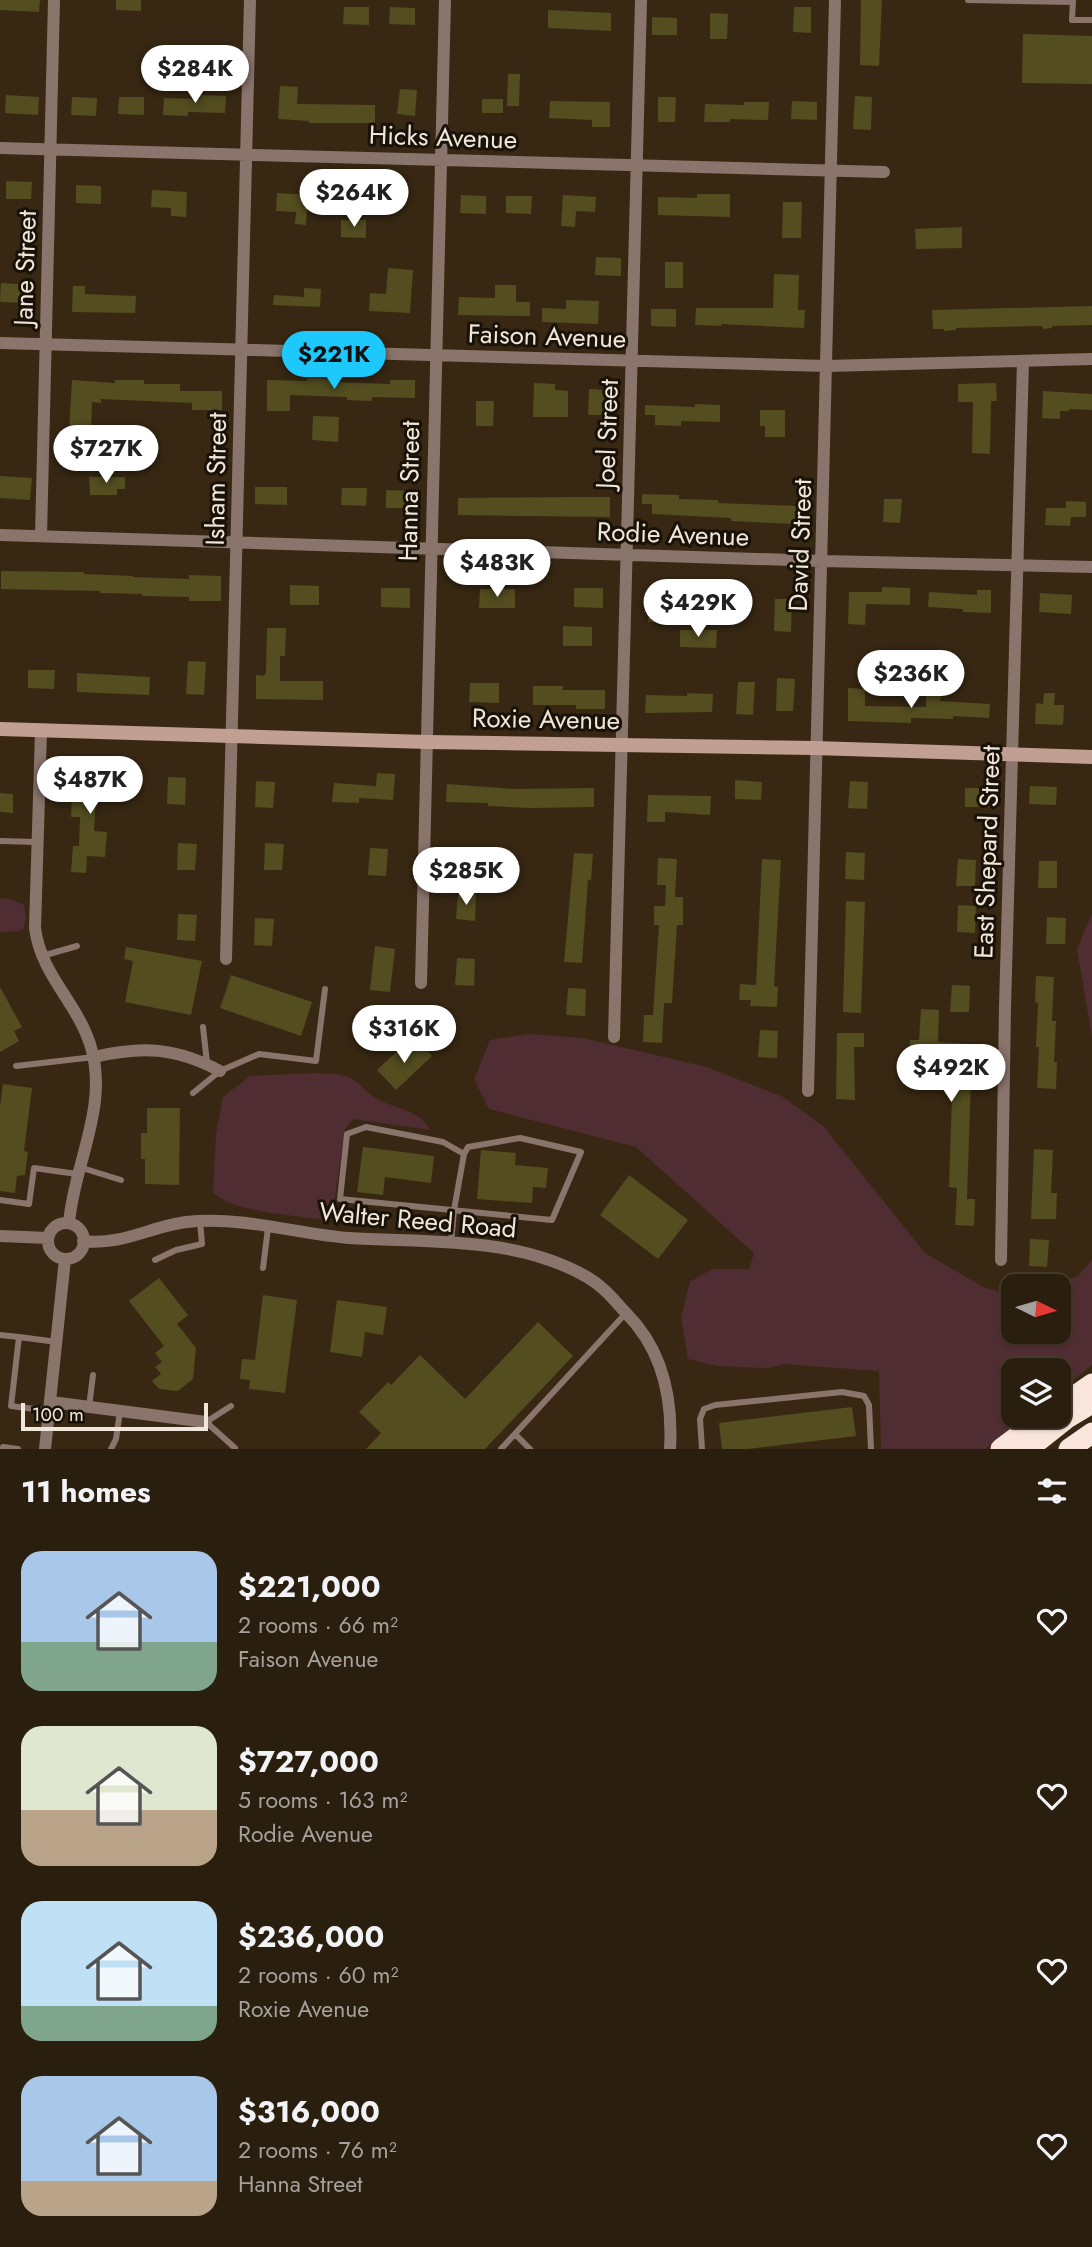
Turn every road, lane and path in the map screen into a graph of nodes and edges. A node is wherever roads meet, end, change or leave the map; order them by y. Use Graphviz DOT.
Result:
graph roads {
  1 [pos="54,0"];
  2 [pos="250,0"];
  3 [pos="446,0"];
  4 [pos="641,0"];
  5 [pos="835,0"];
  6 [pos="968,0"];
  7 [pos="1073,1"];
  8 [pos="1092,20"];
  9 [pos="0,148"];
  10 [pos="51,149"];
  11 [pos="246,154"];
  12 [pos="441,160"];
  13 [pos="636,165"];
  14 [pos="831,171"];
  15 [pos="884,172"];
  16 [pos="0,342"];
  17 [pos="46,344"];
  18 [pos="242,350"];
  19 [pos="435,355"];
  20 [pos="1092,359"];
  21 [pos="632,361"];
  22 [pos="1023,362"];
  23 [pos="827,366"];
  24 [pos="0,535"];
  25 [pos="41,537"];
  26 [pos="237,543"];
  27 [pos="431,549"];
  28 [pos="626,555"];
  29 [pos="822,561"];
  30 [pos="1018,565"];
  31 [pos="1092,567"];
  32 [pos="0,730"];
  33 [pos="41,731"];
  34 [pos="232,736"];
  35 [pos="427,742"];
  36 [pos="620,745"];
  37 [pos="816,748"];
  38 [pos="1013,755"];
  39 [pos="1092,757"];
  40 [pos="0,841"];
  41 [pos="37,842"];
  42 [pos="77,946"];
  43 [pos="41,956"];
  44 [pos="226,959"];
  45 [pos="421,983"];
  46 [pos="326,989"];
  47 [pos="203,1027"];
  48 [pos="614,1037"];
  49 [pos="94,1058"];
  50 [pos="207,1064"];
  51 [pos="16,1066"];
  52 [pos="220,1071"];
  53 [pos="808,1091"];
  54 [pos="192,1093"];
  55 [pos="464,1154"];
  56 [pos="78,1170"];
  57 [pos="121,1180"];
  58 [pos="0,1200"];
  59 [pos="454,1210"];
  60 [pos="200,1221"];
  61 [pos="69,1223"];
  62 [pos="268,1227"];
  63 [pos="0,1236"];
  64 [pos="48,1238"];
  65 [pos="83,1241"];
  66 [pos="451,1243"];
  67 [pos="65,1259"];
  68 [pos="155,1260"];
  69 [pos="1001,1261"];
  70 [pos="263,1268"];
  71 [pos="626,1312"];
  72 [pos="0,1335"];
  73 [pos="19,1337"];
  74 [pos="57,1342"];
  75 [pos="93,1375"];
  76 [pos="1092,1384"];
  77 [pos="1071,1398"];
  78 [pos="1092,1403"];
  79 [pos="51,1406"];
  80 [pos="231,1406"];
  81 [pos="89,1407"];
  82 [pos="120,1411"];
  83 [pos="206,1422"];
  84 [pos="1029,1428"];
  85 [pos="1092,1433"];
  86 [pos="515,1434"];
  87 [pos="3,1447"];
  88 [pos="236,1448"];
  89 [pos="18,1449"];
  90 [pos="45,1449"];
  91 [pos="111,1449"];
  92 [pos="501,1449"];
  93 [pos="530,1449"];
  94 [pos="670,1449"];
  95 [pos="702,1449"];
  96 [pos="872,1449"];
  97 [pos="1001,1449"];
  98 [pos="1027,1449"];
  99 [pos="1069,1449"];
  1 -- 10 [label="street, Jane Street"];
  2 -- 11 [label="street, Isham Street"];
  3 -- 12 [label="street, Hanna Street"];
  4 -- 13 [label="street, Joel Street"];
  5 -- 14 [label="street, David Street"];
  6 -- 7 [label="lane"];
  7 -- 8 [label="lane"];
  9 -- 10 [label="street, Hicks Avenue"];
  10 -- 11 [label="street, Hicks Avenue"];
  10 -- 17 [label="street, Jane Street"];
  11 -- 12 [label="street, Hicks Avenue"];
  11 -- 18 [label="street, Isham Street"];
  12 -- 13 [label="street, Hicks Avenue"];
  12 -- 19 [label="street, Hanna Street"];
  13 -- 14 [label="street, Hicks Avenue"];
  13 -- 21 [label="street, Joel Street"];
  14 -- 15 [label="street, Hicks Avenue"];
  14 -- 23 [label="street, David Street"];
  16 -- 17 [label="street, Faison Avenue"];
  17 -- 18 [label="street, Faison Avenue"];
  17 -- 25 [label="street, Jane Street"];
  18 -- 19 [label="street, Faison Avenue"];
  18 -- 26 [label="street, Isham Street"];
  19 -- 21 [label="street, Faison Avenue"];
  19 -- 27 [label="street, Hanna Street"];
  20 -- 22 [label="street, Faison Avenue"];
  21 -- 23 [label="street, Faison Avenue"];
  21 -- 28 [label="street, Joel Street"];
  22 -- 23 [label="street, Faison Avenue"];
  22 -- 30 [label="street, East Shepard Street"];
  23 -- 29 [label="street, David Street"];
  24 -- 25 [label="street, Rodie Avenue"];
  25 -- 26 [label="street, Rodie Avenue"];
  26 -- 27 [label="street, Rodie Avenue"];
  26 -- 34 [label="street, Isham Street"];
  27 -- 28 [label="street, Rodie Avenue"];
  27 -- 35 [label="street, Hanna Street"];
  28 -- 29 [label="street, Rodie Avenue"];
  28 -- 36 [label="street, Joel Street"];
  29 -- 30 [label="street, Rodie Avenue"];
  29 -- 37 [label="street, David Street"];
  30 -- 31 [label="street, Rodie Avenue"];
  30 -- 38 [label="street, East Shepard Street"];
  32 -- 33 [label="street, Roxie Avenue"];
  33 -- 34 [label="street, Roxie Avenue"];
  33 -- 41 [label="street"];
  34 -- 35 [label="street, Roxie Avenue"];
  34 -- 44 [label="street, Isham Street"];
  35 -- 36 [label="street, Roxie Avenue"];
  35 -- 45 [label="street, Hanna Street"];
  36 -- 37 [label="street, Roxie Avenue"];
  36 -- 48 [label="street, Joel Street"];
  37 -- 38 [label="street, Roxie Avenue"];
  37 -- 53 [label="street, David Street"];
  38 -- 39 [label="street, Roxie Avenue"];
  38 -- 69 [label="street, East Shepard Street"];
  40 -- 41 [label="lane"];
  41 -- 43 [label="street"];
  42 -- 43 [label="lane"];
  43 -- 49 [label="street"];
  46 -- 52 [label="lane"];
  47 -- 50 [label="lane"];
  49 -- 50 [label="street"];
  49 -- 51 [label="lane"];
  49 -- 56 [label="street"];
  50 -- 52 [label="street"];
  52 -- 54 [label="lane"];
  55 -- 59 [label="lane"];
  55 -- 59 [label="lane"];
  55 -- 59 [label="lane"];
  56 -- 57 [label="lane"];
  56 -- 58 [label="lane"];
  56 -- 61 [label="street"];
  59 -- 66 [label="lane"];
  60 -- 62 [label="street, Walter Reed Road"];
  60 -- 65 [label="street, Walter Reed Road"];
  60 -- 68 [label="lane"];
  61 -- 64 [label="street"];
  61 -- 65 [label="street"];
  62 -- 66 [label="street, Walter Reed Road"];
  62 -- 70 [label="lane"];
  63 -- 64 [label="street"];
  64 -- 67 [label="street"];
  65 -- 67 [label="street"];
  66 -- 71 [label="street, Walter Reed Road"];
  67 -- 74 [label="street"];
  71 -- 86 [label="lane"];
  71 -- 94 [label="street, Walter Reed Road"];
  72 -- 73 [label="lane"];
  73 -- 74 [label="lane"];
  73 -- 79 [label="lane"];
  74 -- 79 [label="street"];
  75 -- 81 [label="lane"];
  76 -- 77 [label="highway"];
  78 -- 98 [label="highway"];
  79 -- 81 [label="street"];
  79 -- 90 [label="street"];
  80 -- 83 [label="lane"];
  81 -- 82 [label="street"];
  82 -- 83 [label="street"];
  82 -- 91 [label="lane"];
  83 -- 88 [label="lane"];
  84 -- 97 [label="highway"];
  85 -- 99 [label="highway"];
  86 -- 92 [label="lane"];
  86 -- 93 [label="lane"];
  87 -- 89 [label="lane"];
  95 -- 96 [label="lane"];
}
